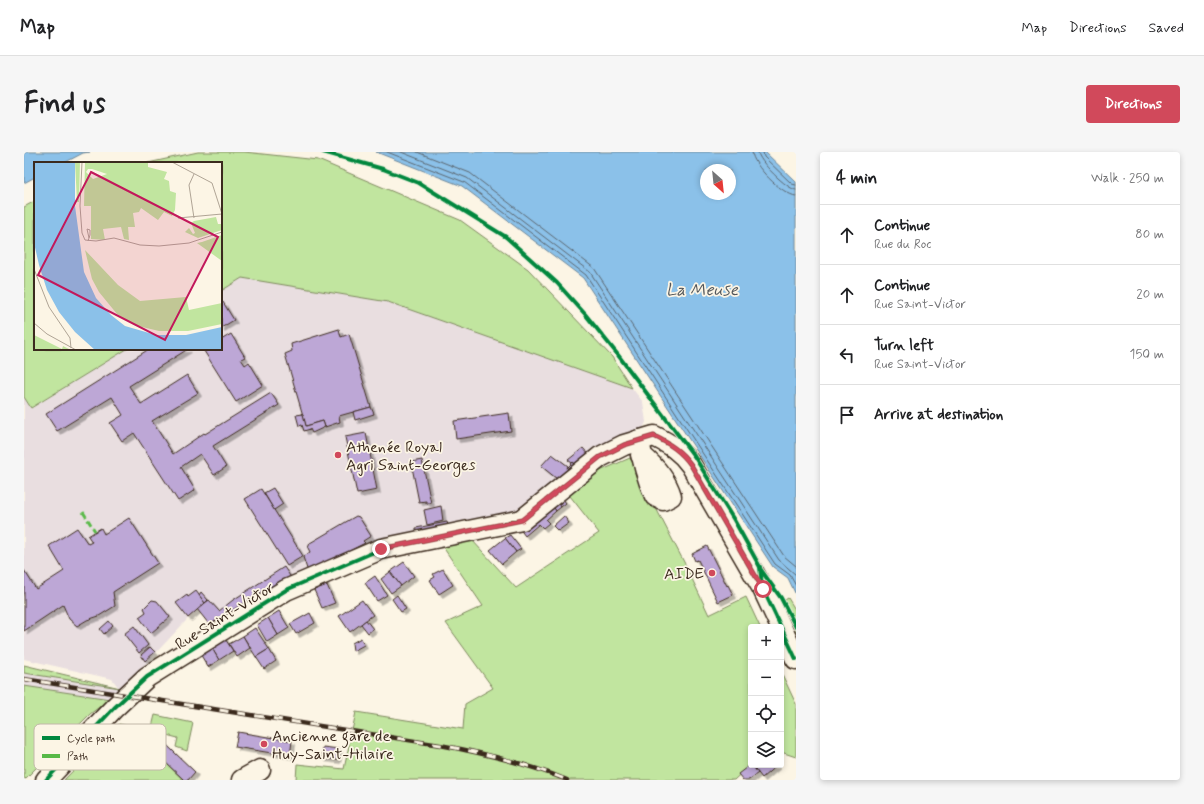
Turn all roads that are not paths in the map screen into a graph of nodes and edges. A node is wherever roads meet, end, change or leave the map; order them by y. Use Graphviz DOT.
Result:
graph roads {
  1 [pos="796,659"];
  2 [pos="99,724"];
  3 [pos="55,770"];
  4 [pos="260,770"];
  5 [pos="46,780"];
  6 [pos="242,780"];
  1 -- 2 [label="street, Rue Saint-Victor"];
  3 -- 5 [label="street, Rue Saint-Victor"];
  4 -- 6 [label="street"];
}
